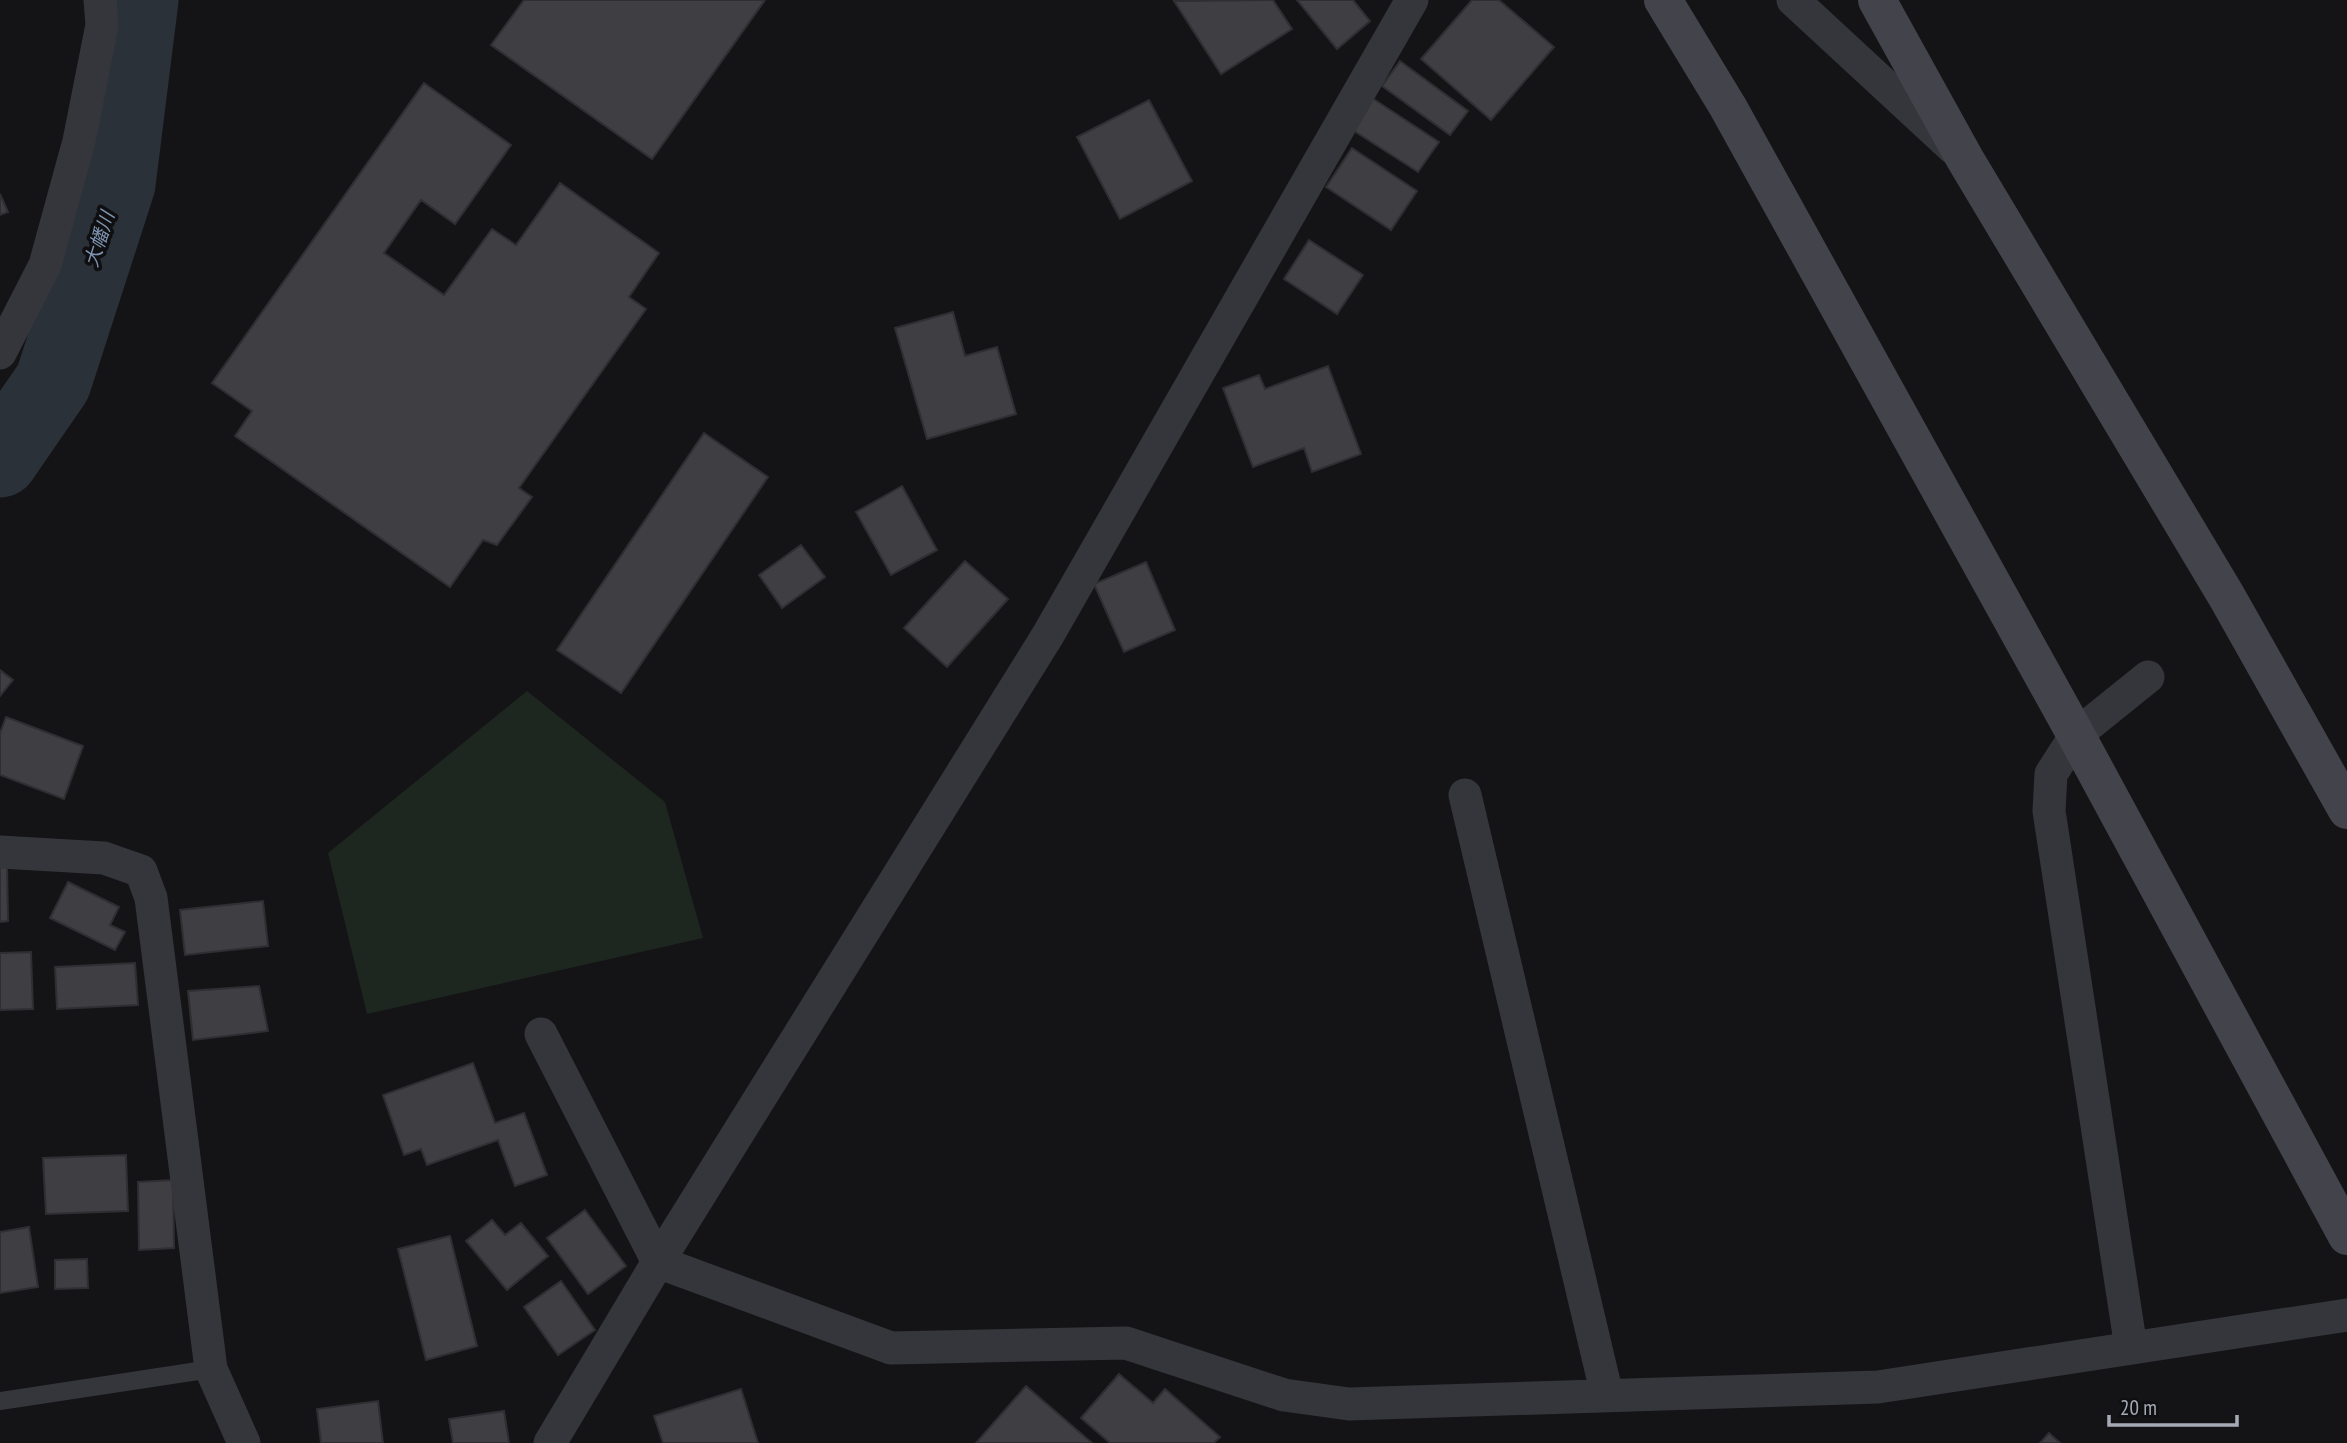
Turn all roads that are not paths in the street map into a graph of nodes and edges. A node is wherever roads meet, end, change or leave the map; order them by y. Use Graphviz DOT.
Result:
graph roads {
  1 [pos="100,0"];
  2 [pos="1412,0"];
  3 [pos="1663,0"];
  4 [pos="1793,0"];
  5 [pos="1877,0"];
  6 [pos="1965,159"];
  7 [pos="0,354"];
  8 [pos="2148,677"];
  9 [pos="2076,736"];
  10 [pos="1465,795"];
  11 [pos="2347,810"];
  12 [pos="0,852"];
  13 [pos="541,1034"];
  14 [pos="2347,1236"];
  15 [pos="658,1262"];
  16 [pos="2347,1315"];
  17 [pos="2131,1348"];
  18 [pos="211,1369"];
  19 [pos="1608,1395"];
  20 [pos="0,1401"];
  21 [pos="244,1443"];
  22 [pos="550,1443"];
  1 -- 7 [label="street"];
  2 -- 15 [label="street"];
  3 -- 9 [label="street"];
  4 -- 6 [label="street"];
  5 -- 6 [label="street"];
  6 -- 11 [label="street"];
  8 -- 9 [label="street"];
  9 -- 14 [label="street"];
  9 -- 17 [label="street"];
  10 -- 19 [label="street"];
  12 -- 18 [label="street"];
  13 -- 15 [label="street"];
  15 -- 19 [label="street"];
  15 -- 22 [label="street"];
  16 -- 17 [label="street"];
  17 -- 19 [label="street"];
  18 -- 20 [label="lane"];
  18 -- 21 [label="street"];
}
